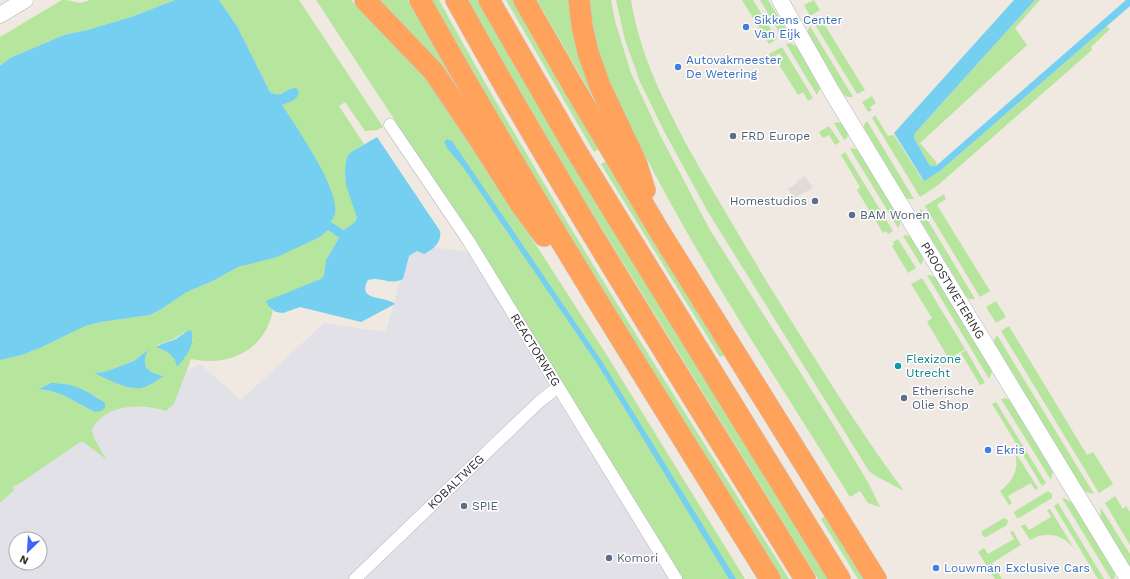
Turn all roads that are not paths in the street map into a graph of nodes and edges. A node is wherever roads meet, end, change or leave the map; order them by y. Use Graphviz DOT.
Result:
graph roads {
  1 [pos="25,0"];
  2 [pos="365,0"];
  3 [pos="420,0"];
  4 [pos="456,0"];
  5 [pos="489,0"];
  6 [pos="524,0"];
  7 [pos="579,0"];
  8 [pos="780,0"];
  9 [pos="0,15"];
  10 [pos="390,125"];
  11 [pos="658,229"];
  12 [pos="621,337"];
  13 [pos="558,387"];
  14 [pos="355,579"];
  15 [pos="676,579"];
  16 [pos="770,579"];
  17 [pos="805,579"];
  18 [pos="840,579"];
  19 [pos="876,579"];
  20 [pos="1128,579"];
  1 -- 9 [label="street"];
  2 -- 12 [label="highway"];
  3 -- 12 [label="highway"];
  4 -- 17 [label="highway"];
  5 -- 18 [label="highway"];
  6 -- 11 [label="highway"];
  7 -- 11 [label="highway"];
  8 -- 20 [label="street, PROOSTWETERING"];
  10 -- 13 [label="street, REACTORWEG"];
  11 -- 19 [label="highway"];
  12 -- 16 [label="highway"];
  13 -- 14 [label="street, KOBALTWEG"];
  13 -- 15 [label="street, REACTORWEG"];
}
